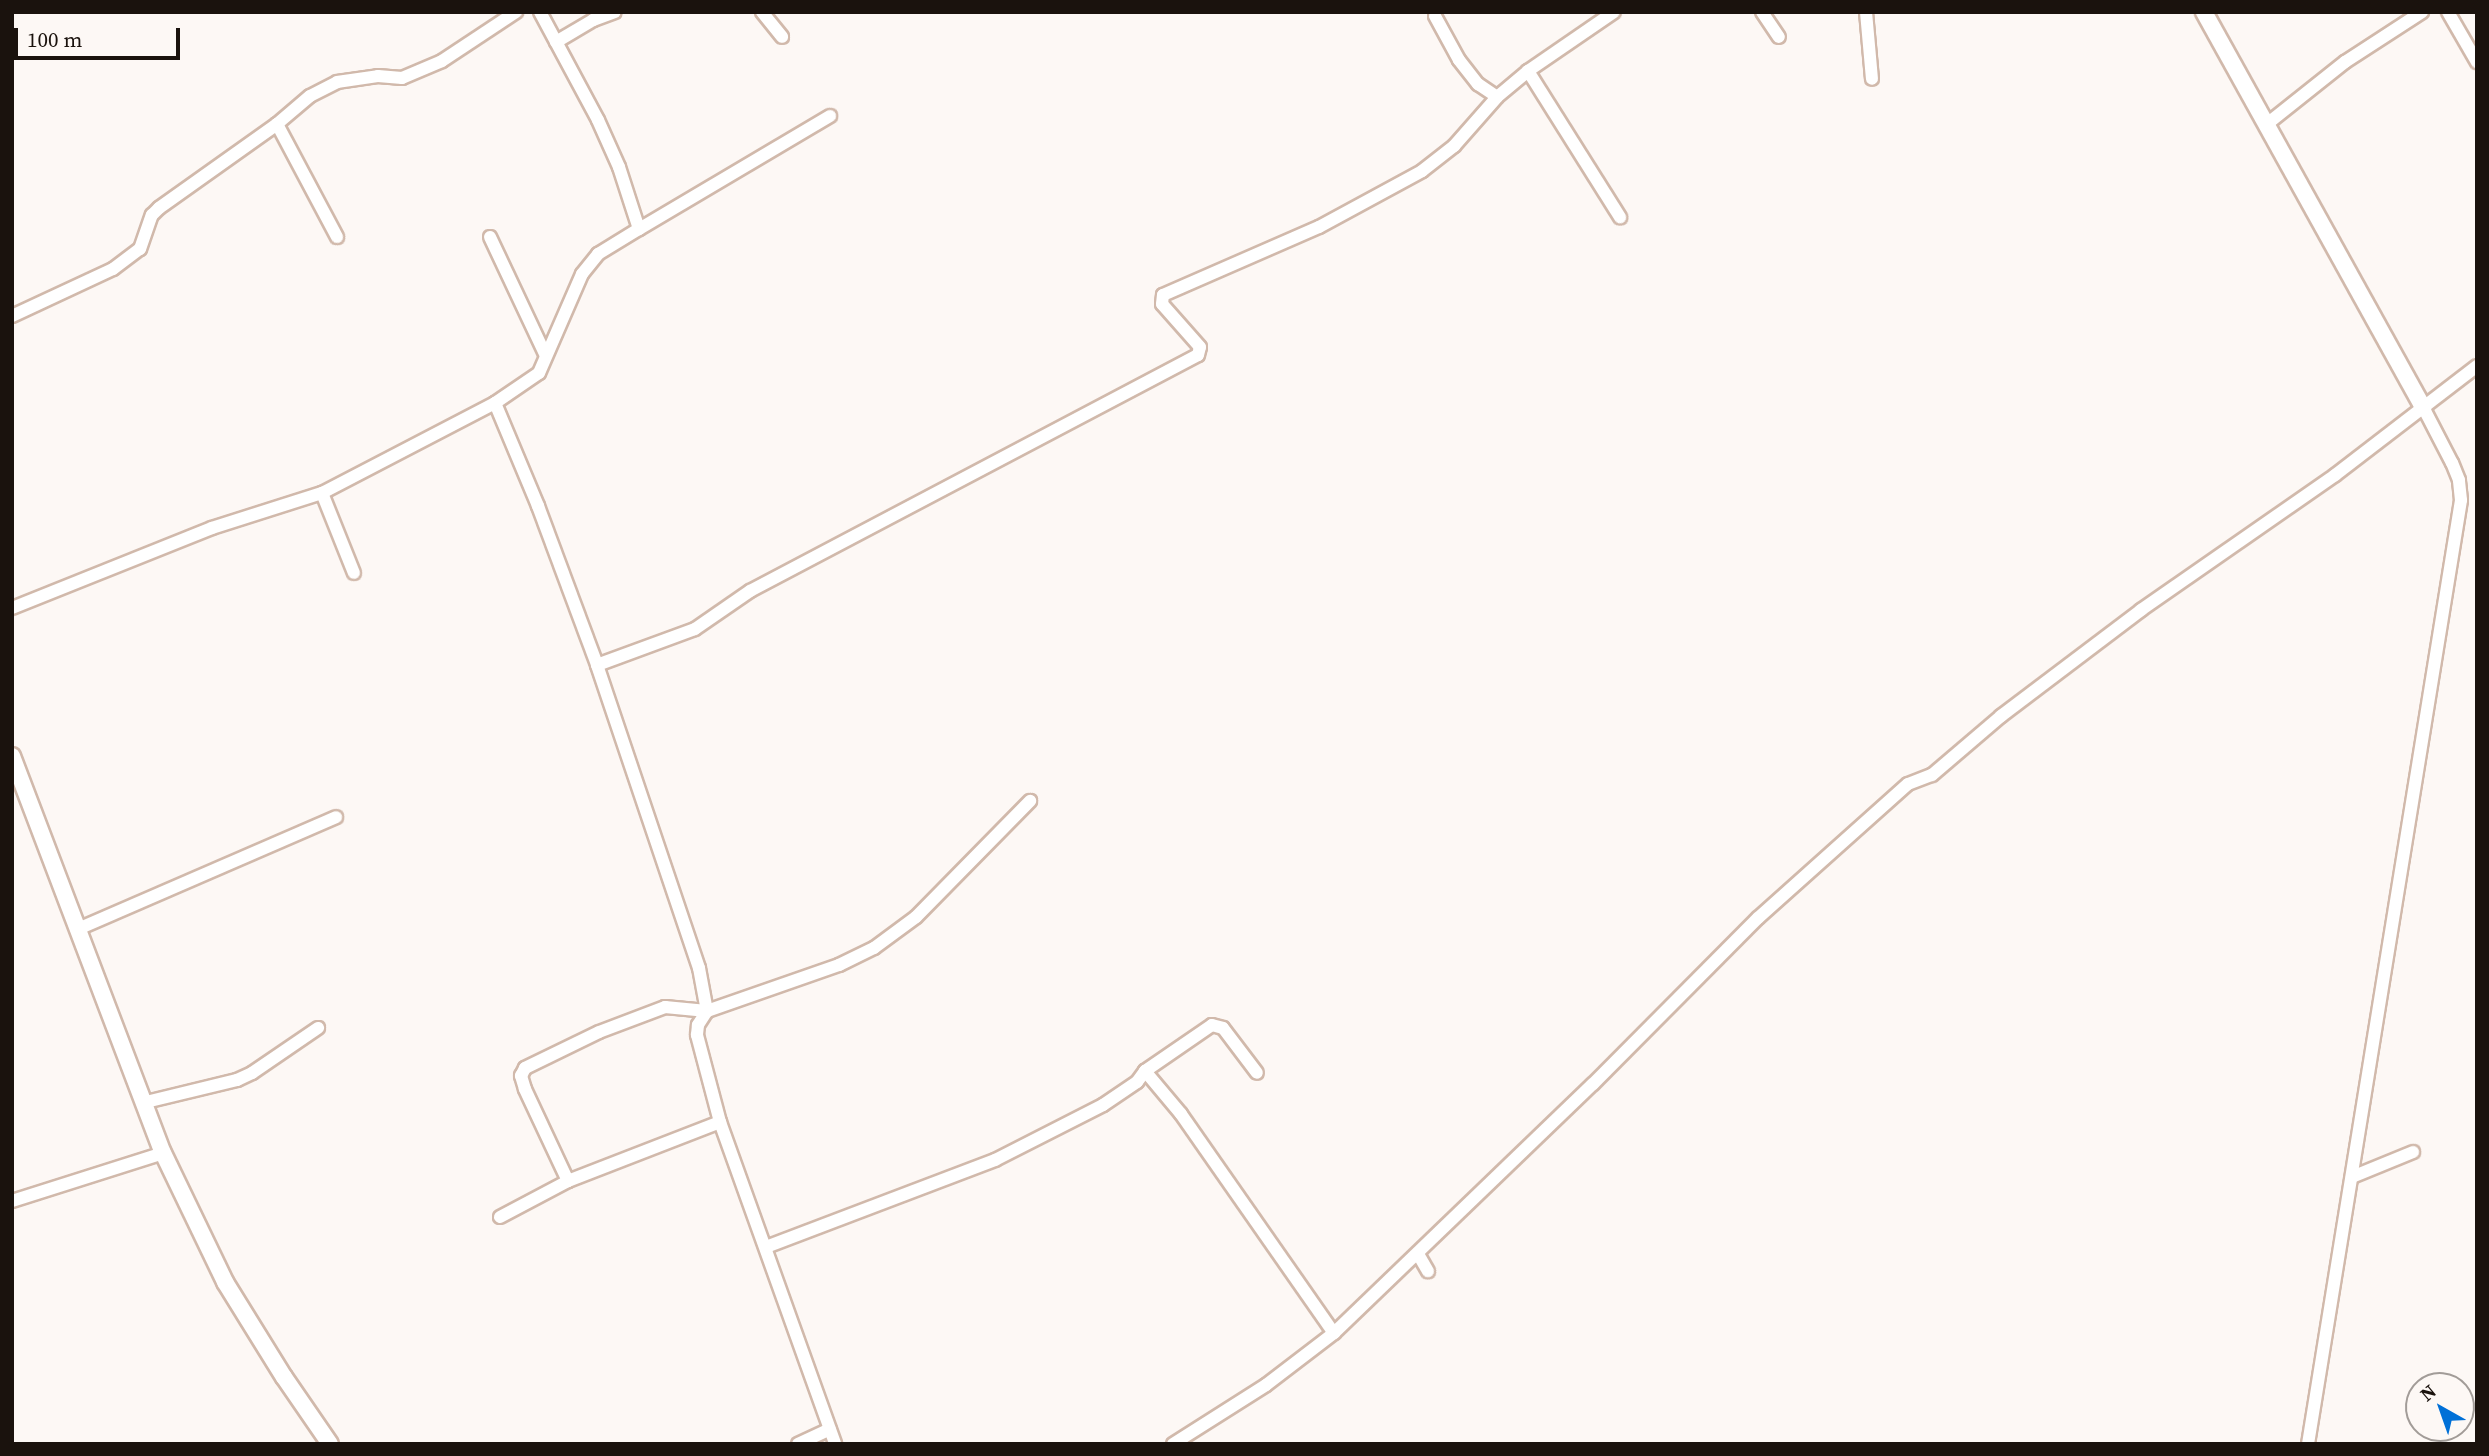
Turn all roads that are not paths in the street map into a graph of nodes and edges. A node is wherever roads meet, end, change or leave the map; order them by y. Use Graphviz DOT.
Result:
graph roads {
  1 [pos="516,12"];
  2 [pos="540,12"];
  3 [pos="615,12"];
  4 [pos="762,12"];
  5 [pos="1614,12"];
  6 [pos="1762,12"];
  7 [pos="1866,12"];
  8 [pos="2204,12"];
  9 [pos="2422,12"];
  10 [pos="2448,12"];
  11 [pos="1435,16"];
  12 [pos="782,37"];
  13 [pos="1779,37"];
  14 [pos="556,42"];
  15 [pos="2477,62"];
  16 [pos="1528,71"];
  17 [pos="1872,79"];
  18 [pos="1497,97"];
  19 [pos="830,116"];
  20 [pos="277,124"];
  21 [pos="2267,124"];
  22 [pos="1620,217"];
  23 [pos="639,229"];
  24 [pos="337,237"];
  25 [pos="490,237"];
  26 [pos="12,316"];
  27 [pos="545,354"];
  28 [pos="2477,366"];
  29 [pos="495,403"];
  30 [pos="2423,407"];
  31 [pos="322,493"];
  32 [pos="354,573"];
  33 [pos="12,608"];
  34 [pos="597,665"];
  35 [pos="12,756"];
  36 [pos="1030,801"];
  37 [pos="336,817"];
  38 [pos="80,928"];
  39 [pos="707,1012"];
  40 [pos="318,1028"];
  41 [pos="1145,1072"];
  42 [pos="1257,1073"];
  43 [pos="146,1102"];
  44 [pos="720,1122"];
  45 [pos="2413,1152"];
  46 [pos="163,1153"];
  47 [pos="2352,1177"];
  48 [pos="568,1181"];
  49 [pos="12,1201"];
  50 [pos="500,1217"];
  51 [pos="766,1247"];
  52 [pos="1418,1254"];
  53 [pos="1428,1271"];
  54 [pos="1334,1333"];
  55 [pos="830,1429"];
  56 [pos="330,1444"];
  57 [pos="798,1444"];
  58 [pos="835,1444"];
  59 [pos="1173,1444"];
  60 [pos="2308,1444"];
  1 -- 20 [label="street"];
  2 -- 14 [label="street"];
  3 -- 14 [label="street"];
  4 -- 12 [label="street"];
  5 -- 16 [label="street"];
  6 -- 13 [label="street"];
  7 -- 17 [label="street"];
  8 -- 21 [label="street"];
  9 -- 21 [label="street"];
  10 -- 15 [label="street"];
  11 -- 18 [label="street"];
  14 -- 23 [label="street"];
  16 -- 18 [label="street"];
  16 -- 22 [label="street"];
  18 -- 34 [label="street"];
  19 -- 23 [label="street"];
  20 -- 24 [label="street"];
  20 -- 26 [label="street"];
  21 -- 30 [label="street"];
  23 -- 27 [label="street"];
  25 -- 27 [label="street"];
  27 -- 29 [label="street"];
  28 -- 30 [label="street"];
  29 -- 31 [label="street"];
  29 -- 34 [label="street"];
  30 -- 47 [label="street"];
  30 -- 52 [label="street"];
  31 -- 32 [label="street"];
  31 -- 33 [label="street"];
  34 -- 39 [label="street"];
  35 -- 38 [label="street"];
  36 -- 39 [label="street"];
  37 -- 38 [label="street"];
  38 -- 43 [label="street"];
  39 -- 44 [label="street"];
  39 -- 48 [label="street"];
  40 -- 43 [label="street"];
  41 -- 42 [label="street"];
  41 -- 51 [label="street"];
  41 -- 54 [label="street"];
  43 -- 46 [label="street"];
  44 -- 48 [label="street"];
  44 -- 51 [label="street"];
  45 -- 47 [label="street"];
  46 -- 49 [label="street"];
  46 -- 56 [label="street"];
  47 -- 60 [label="street"];
  48 -- 50 [label="street"];
  51 -- 55 [label="street"];
  52 -- 53 [label="street"];
  52 -- 54 [label="street"];
  54 -- 59 [label="street"];
  55 -- 57 [label="street"];
  55 -- 58 [label="street"];
}
